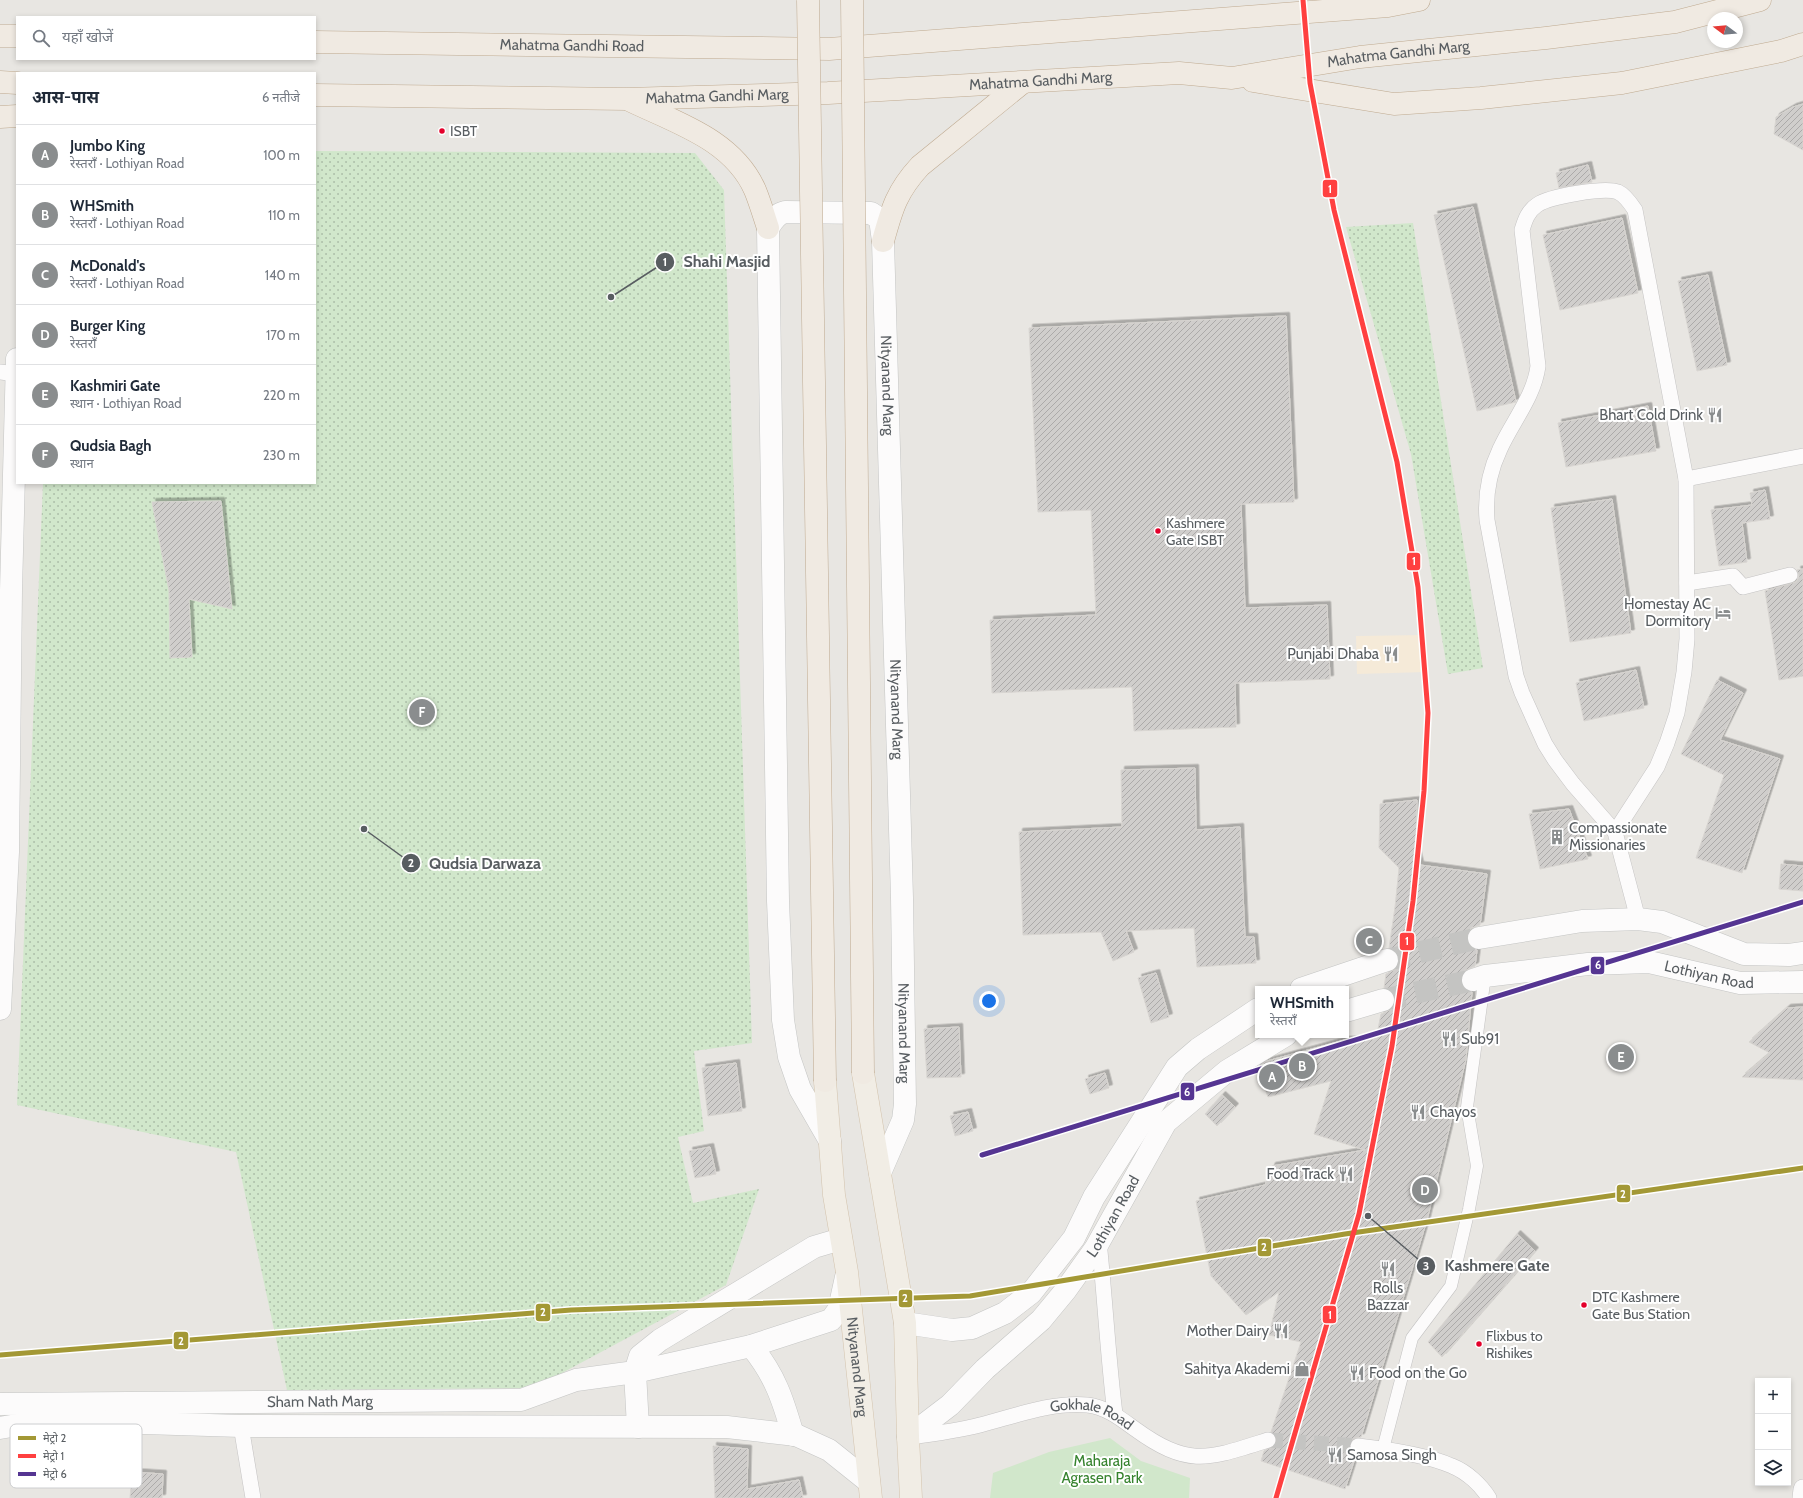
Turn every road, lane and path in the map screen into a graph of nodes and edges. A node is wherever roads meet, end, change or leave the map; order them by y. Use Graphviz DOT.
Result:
graph roads {
  1 [pos="808,0"];
  2 [pos="852,0"];
  3 [pos="1419,0"];
  4 [pos="1760,0"];
  5 [pos="0,36"];
  6 [pos="16,36"];
  7 [pos="316,42"];
  8 [pos="1803,44"];
  9 [pos="1232,78"];
  10 [pos="0,82"];
  11 [pos="16,83"];
  12 [pos="1022,83"];
  13 [pos="316,95"];
  14 [pos="627,99"];
  15 [pos="16,116"];
  16 [pos="0,117"];
  17 [pos="768,228"];
  18 [pos="883,241"];
  19 [pos="11,368"];
  20 [pos="1803,456"];
  21 [pos="1686,480"];
  22 [pos="1790,575"];
  23 [pos="1687,583"];
  24 [pos="6,590"];
  25 [pos="1615,832"];
  26 [pos="1638,919"];
  27 [pos="1479,938"];
  28 [pos="1803,953"];
  29 [pos="1387,960"];
  30 [pos="1479,978"];
  31 [pos="1803,982"];
  32 [pos="1310,986"];
  33 [pos="1383,1000"];
  34 [pos="0,1009"];
  35 [pos="1349,1010"];
  36 [pos="1255,1011"];
  37 [pos="1281,1038"];
  38 [pos="863,1073"];
  39 [pos="825,1081"];
  40 [pos="830,1141"];
  41 [pos="880,1173"];
  42 [pos="841,1239"];
  43 [pos="1099,1241"];
  44 [pos="847,1272"];
  45 [pos="905,1323"];
  46 [pos="751,1346"];
  47 [pos="635,1372"];
  48 [pos="0,1404"];
  49 [pos="1115,1414"];
  50 [pos="23,1424"];
  51 [pos="10,1426"];
  52 [pos="241,1426"];
  53 [pos="638,1426"];
  54 [pos="0,1428"];
  55 [pos="794,1435"];
  56 [pos="908,1437"];
  57 [pos="1268,1440"];
  58 [pos="1358,1446"];
  59 [pos="1383,1449"];
  60 [pos="870,1490"];
  61 [pos="1803,1490"];
  62 [pos="253,1498"];
  63 [pos="911,1498"];
  64 [pos="1489,1498"];
  65 [pos="1802,1498"];
  1 -- 39 [label="highway, bridge"];
  2 -- 38 [label="highway, bridge"];
  3 -- 7 [label="highway, Mahatma Gandhi Road"];
  4 -- 9 [label="highway, Mahatma Gandhi Marg"];
  5 -- 6 [label="highway"];
  8 -- 9 [label="highway"];
  9 -- 12 [label="highway, Mahatma Gandhi Marg"];
  10 -- 11 [label="highway"];
  12 -- 14 [label="highway, Mahatma Gandhi Marg"];
  12 -- 18 [label="highway"];
  13 -- 14 [label="highway, Mahatma Gandhi Marg"];
  14 -- 17 [label="highway"];
  15 -- 16 [label="highway"];
  17 -- 18 [label="main road, Nityanand Marg"];
  17 -- 40 [label="main road, Nityanand Marg"];
  18 -- 41 [label="main road, Nityanand Marg"];
  19 -- 24 [label="main road"];
  20 -- 21 [label="street"];
  21 -- 23 [label="street"];
  21 -- 25 [label="street"];
  22 -- 23 [label="street"];
  23 -- 25 [label="street"];
  24 -- 34 [label="main road"];
  25 -- 26 [label="street"];
  26 -- 27 [label="main road, Lothiyan Road"];
  26 -- 28 [label="main road, Lothiyan Road"];
  29 -- 32 [label="main road"];
  30 -- 31 [label="main road, Lothiyan Road"];
  30 -- 59 [label="street"];
  33 -- 35 [label="main road"];
  36 -- 45 [label="main road, Lothiyan Road"];
  37 -- 43 [label="main road, Lothiyan Road"];
  38 -- 41 [label="main road"];
  39 -- 40 [label="main road, Nityanand Marg"];
  40 -- 42 [label="main road, Nityanand Marg"];
  41 -- 45 [label="main road"];
  42 -- 44 [label="main road, Nityanand Marg"];
  42 -- 47 [label="main road"];
  43 -- 49 [label="street"];
  43 -- 56 [label="main road, Lothiyan Road"];
  44 -- 46 [label="main road, Sham Nath Marg"];
  44 -- 60 [label="main road, Nityanand Marg"];
  45 -- 56 [label="main road"];
  46 -- 47 [label="main road, Sham Nath Marg"];
  46 -- 55 [label="main road"];
  47 -- 48 [label="main road, Sham Nath Marg"];
  47 -- 53 [label="main road"];
  49 -- 56 [label="street, Gokhale Road"];
  49 -- 57 [label="street, Gokhale Road"];
  50 -- 52 [label="main road, Sham Nath Marg"];
  51 -- 54 [label="main road, Sham Nath Marg"];
  52 -- 53 [label="main road, Sham Nath Marg"];
  52 -- 62 [label="street"];
  53 -- 55 [label="main road, Sham Nath Marg"];
  55 -- 60 [label="main road, Sham Nath Marg"];
  56 -- 63 [label="main road"];
  58 -- 59 [label="street"];
  59 -- 64 [label="street"];
  61 -- 65 [label="street"];
}
